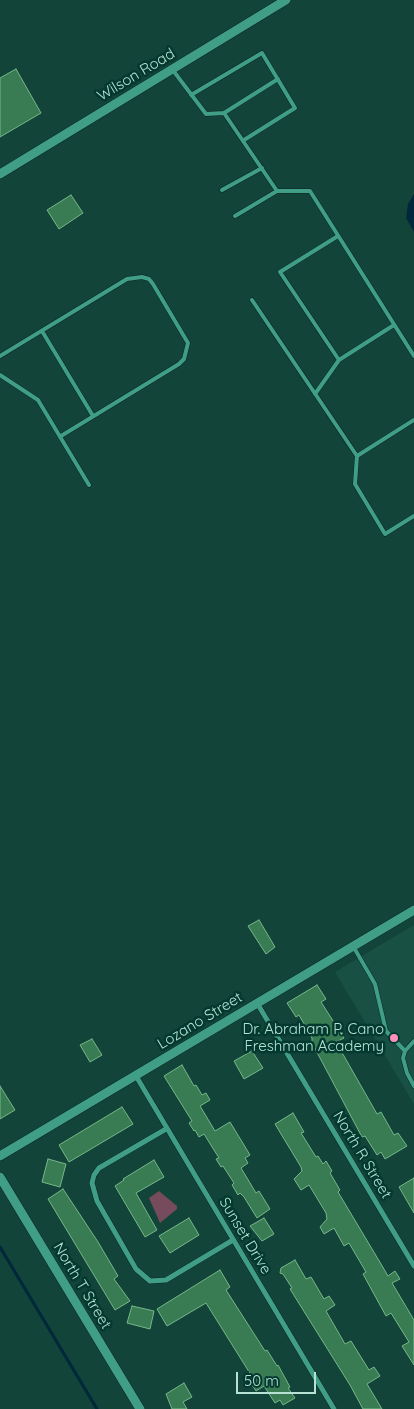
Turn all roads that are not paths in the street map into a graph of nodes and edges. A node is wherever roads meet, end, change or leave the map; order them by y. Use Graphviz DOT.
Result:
graph roads {
  1 [pos="286,0"];
  2 [pos="172,69"];
  3 [pos="278,79"];
  4 [pos="191,95"];
  5 [pos="224,113"];
  6 [pos="244,140"];
  7 [pos="262,168"];
  8 [pos="0,174"];
  9 [pos="222,190"];
  10 [pos="277,191"];
  11 [pos="235,216"];
  12 [pos="338,236"];
  13 [pos="252,300"];
  14 [pos="394,325"];
  15 [pos="42,331"];
  16 [pos="0,356"];
  17 [pos="414,356"];
  18 [pos="339,360"];
  19 [pos="0,375"];
  20 [pos="315,394"];
  21 [pos="93,416"];
  22 [pos="414,420"];
  23 [pos="61,436"];
  24 [pos="357,456"];
  25 [pos="90,485"];
  26 [pos="414,516"];
  27 [pos="414,910"];
  28 [pos="353,946"];
  29 [pos="257,1003"];
  30 [pos="414,1041"];
  31 [pos="405,1051"];
  32 [pos="136,1076"];
  33 [pos="414,1086"];
  34 [pos="166,1129"];
  35 [pos="0,1156"];
  36 [pos="0,1177"];
  37 [pos="233,1240"];
  38 [pos="414,1266"];
  39 [pos="140,1409"];
  40 [pos="334,1409"];
  1 -- 2 [label="street, Wilson Road"];
  2 -- 4 [label="lane"];
  2 -- 8 [label="street, Wilson Road"];
  3 -- 4 [label="lane"];
  3 -- 5 [label="lane"];
  3 -- 6 [label="lane"];
  4 -- 5 [label="lane"];
  5 -- 6 [label="lane"];
  6 -- 7 [label="lane"];
  7 -- 9 [label="lane"];
  7 -- 10 [label="lane"];
  10 -- 11 [label="lane"];
  10 -- 12 [label="lane"];
  12 -- 14 [label="lane"];
  12 -- 18 [label="lane"];
  13 -- 20 [label="lane"];
  14 -- 17 [label="lane"];
  14 -- 18 [label="lane"];
  15 -- 16 [label="lane"];
  15 -- 21 [label="lane"];
  15 -- 21 [label="lane"];
  18 -- 20 [label="lane"];
  19 -- 23 [label="lane"];
  20 -- 24 [label="lane"];
  21 -- 23 [label="lane"];
  22 -- 24 [label="lane"];
  23 -- 25 [label="lane"];
  24 -- 26 [label="lane"];
  27 -- 28 [label="street, Lozano Street"];
  28 -- 29 [label="street, Lozano Street"];
  28 -- 31 [label="lane"];
  29 -- 32 [label="street, Lozano Street"];
  29 -- 38 [label="street, North R Street"];
  30 -- 31 [label="lane"];
  31 -- 33 [label="lane"];
  32 -- 34 [label="street, Sunset Drive"];
  32 -- 35 [label="street, Lozano Street"];
  34 -- 37 [label="street, Sunset Drive"];
  34 -- 37 [label="street"];
  36 -- 39 [label="street, North T Street"];
  37 -- 40 [label="street, Sunset Drive"];
}
